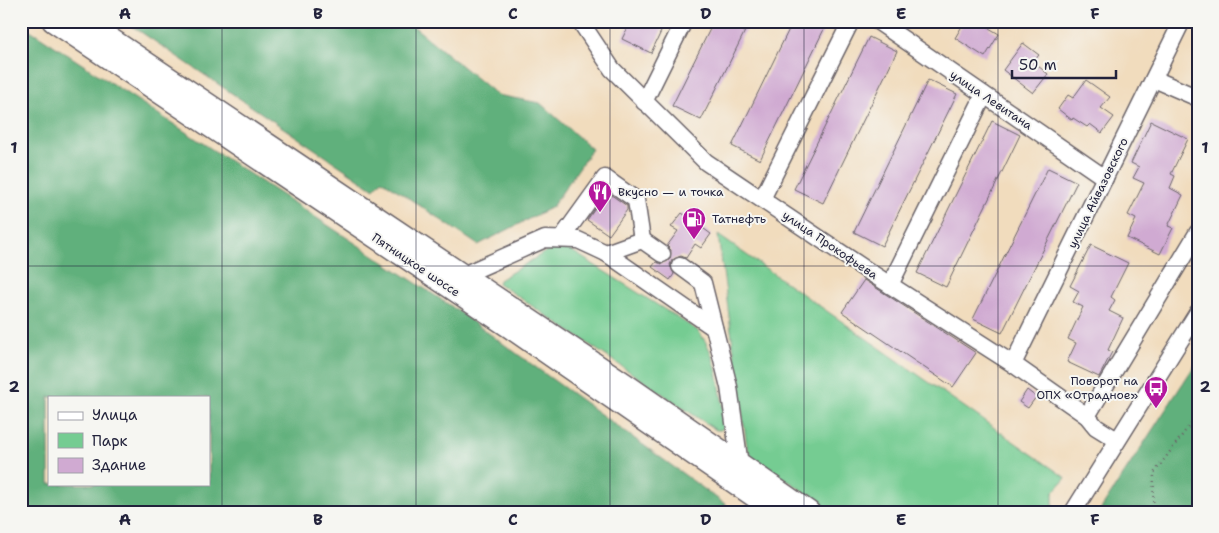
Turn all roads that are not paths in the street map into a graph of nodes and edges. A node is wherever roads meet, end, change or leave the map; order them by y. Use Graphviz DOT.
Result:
graph roads {
  1 [pos="53,21"];
  2 [pos="84,21"];
  3 [pos="580,21"];
  4 [pos="684,21"];
  5 [pos="851,21"];
  6 [pos="877,21"];
  7 [pos="1182,21"];
  8 [pos="1154,79"];
  9 [pos="984,95"];
  10 [pos="1198,98"];
  11 [pos="644,102"];
  12 [pos="1105,178"];
  13 [pos="762,199"];
  14 [pos="1198,232"];
  15 [pos="561,239"];
  16 [pos="642,240"];
  17 [pos="606,253"];
  18 [pos="662,254"];
  19 [pos="680,266"];
  20 [pos="461,276"];
  21 [pos="890,285"];
  22 [pos="1198,312"];
  23 [pos="714,328"];
  24 [pos="1013,364"];
  25 [pos="1087,416"];
  26 [pos="1118,440"];
  27 [pos="740,465"];
  28 [pos="778,512"];
  29 [pos="809,512"];
  30 [pos="1073,512"];
  1 -- 28 [label="main road, Пятницкое шоссе"];
  2 -- 20 [label="main road, Пятницкое шоссе"];
  3 -- 11 [label="street, улица Прокофьева"];
  4 -- 11 [label="street"];
  5 -- 13 [label="street"];
  6 -- 9 [label="street, улица Левитана"];
  7 -- 8 [label="street, улица Айвазовского"];
  8 -- 10 [label="street"];
  8 -- 12 [label="street, улица Айвазовского"];
  9 -- 12 [label="street, улица Левитана"];
  9 -- 21 [label="street"];
  11 -- 13 [label="street, улица Прокофьева"];
  12 -- 24 [label="street, улица Айвазовского"];
  13 -- 21 [label="street, улица Прокофьева"];
  14 -- 25 [label="street"];
  15 -- 16 [label="street"];
  15 -- 17 [label="street"];
  15 -- 20 [label="street"];
  16 -- 17 [label="street"];
  16 -- 18 [label="street"];
  17 -- 23 [label="street"];
  19 -- 23 [label="street"];
  20 -- 27 [label="main road, Пятницкое шоссе"];
  21 -- 24 [label="street, улица Прокофьева"];
  22 -- 26 [label="street"];
  23 -- 27 [label="street"];
  24 -- 25 [label="street, улица Прокофьева"];
  25 -- 26 [label="street, улица Прокофьева"];
  26 -- 30 [label="street"];
  27 -- 29 [label="main road, Пятницкое шоссе"];
}
